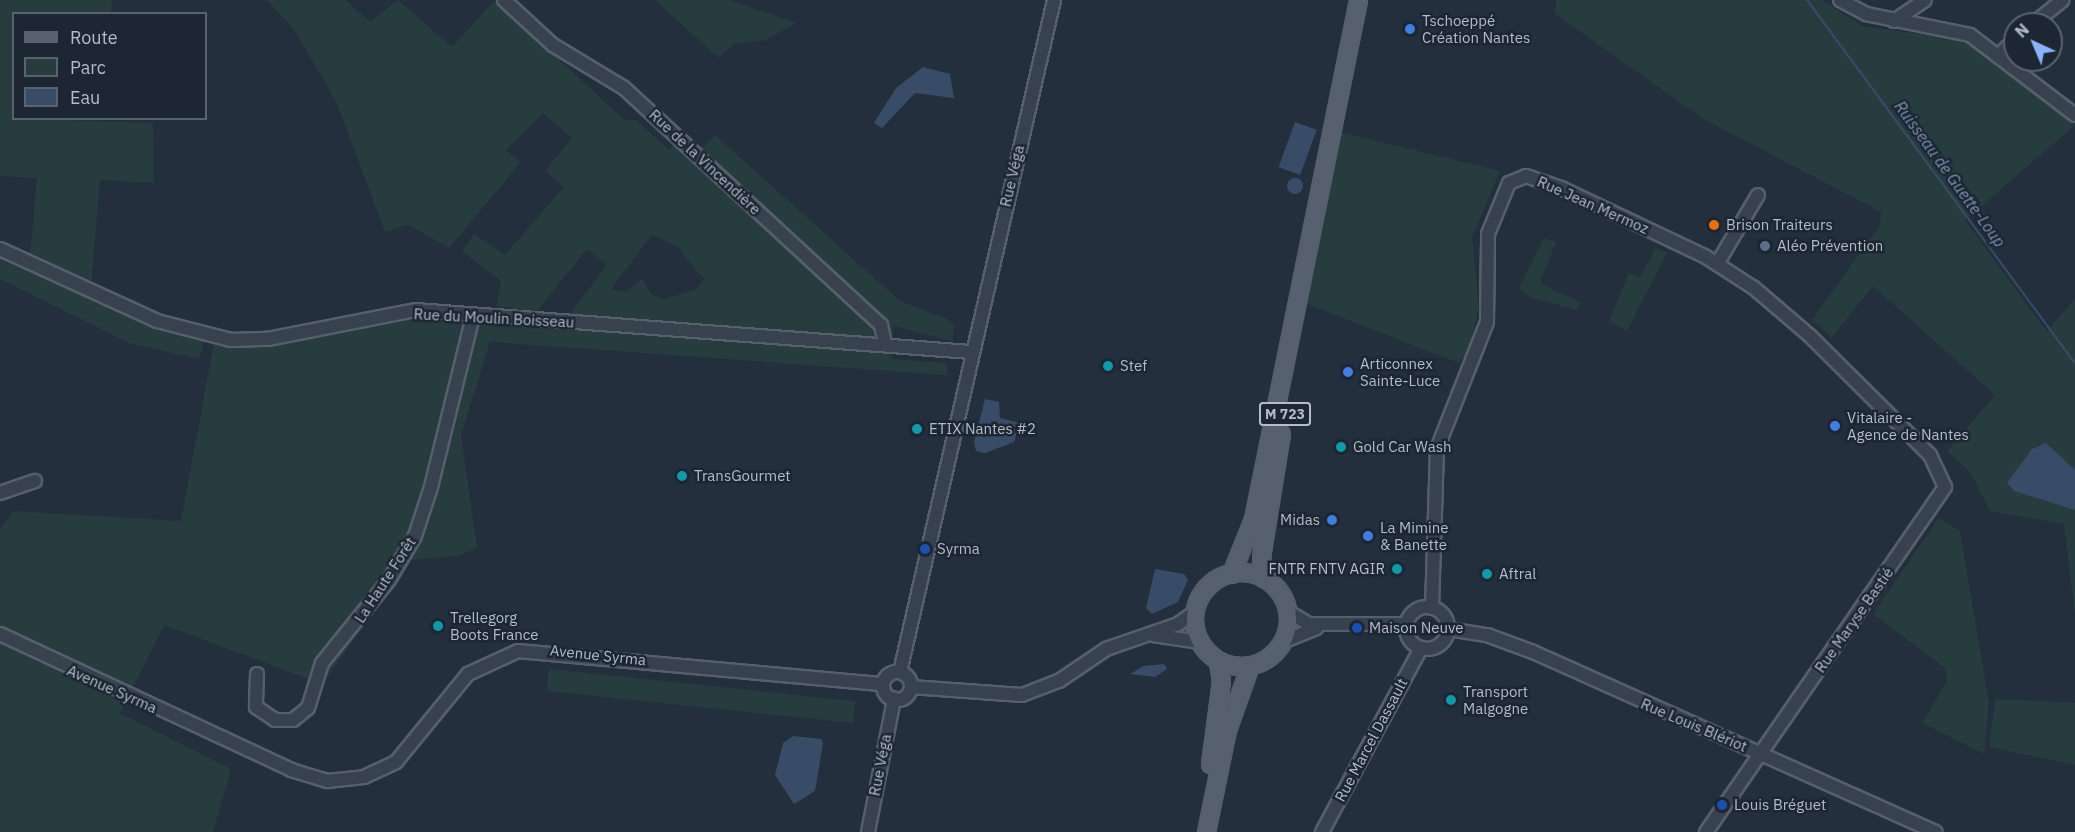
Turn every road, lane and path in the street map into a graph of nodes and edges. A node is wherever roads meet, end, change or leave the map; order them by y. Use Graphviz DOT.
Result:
graph roads {
  1 [pos="504,0"];
  2 [pos="1054,0"];
  3 [pos="1358,0"];
  4 [pos="1840,0"];
  5 [pos="1925,0"];
  6 [pos="2063,0"];
  7 [pos="2048,12"];
  8 [pos="1894,21"];
  9 [pos="2003,51"];
  10 [pos="2000,54"];
  11 [pos="2075,115"];
  12 [pos="1758,195"];
  13 [pos="0,249"];
  14 [pos="1308,250"];
  15 [pos="1717,264"];
  16 [pos="473,315"];
  17 [pos="885,344"];
  18 [pos="970,356"];
  19 [pos="35,481"];
  20 [pos="1945,486"];
  21 [pos="0,493"];
  22 [pos="1231,574"];
  23 [pos="1263,578"];
  24 [pos="1432,608"];
  25 [pos="1287,611"];
  26 [pos="1195,612"];
  27 [pos="1407,624"];
  28 [pos="1332,625"];
  29 [pos="1448,629"];
  30 [pos="0,634"];
  31 [pos="1143,634"];
  32 [pos="1200,642"];
  33 [pos="1282,642"];
  34 [pos="1421,648"];
  35 [pos="1218,661"];
  36 [pos="1250,665"];
  37 [pos="900,672"];
  38 [pos="256,674"];
  39 [pos="883,684"];
  40 [pos="911,687"];
  41 [pos="894,699"];
  42 [pos="1761,753"];
  43 [pos="868,832"];
  44 [pos="1199,832"];
  45 [pos="1206,832"];
  46 [pos="1322,832"];
  47 [pos="1706,832"];
  48 [pos="1936,832"];
  1 -- 17 [label="street, Rue de la Vincendière"];
  2 -- 18 [label="street, Rue Véga"];
  3 -- 14 [label="main road, M 723"];
  4 -- 8 [label="street"];
  5 -- 8 [label="street"];
  6 -- 7 [label="street"];
  8 -- 10 [label="street"];
  9 -- 10 [label="street"];
  10 -- 11 [label="street"];
  12 -- 15 [label="street"];
  13 -- 16 [label="street, Rue du Moulin Boisseau"];
  14 -- 22 [label="main road, M 723"];
  14 -- 23 [label="main road, M 723"];
  15 -- 20 [label="street, Rue Jean Mermoz"];
  15 -- 24 [label="street, Rue Jean Mermoz"];
  16 -- 17 [label="street, Rue du Moulin Boisseau"];
  16 -- 38 [label="street, La Haute Forêt"];
  17 -- 18 [label="street, Rue du Moulin Boisseau"];
  18 -- 37 [label="street, Rue Véga"];
  19 -- 21 [label="street"];
  20 -- 42 [label="street, Rue Maryse Bastié"];
  22 -- 23 [label="main road"];
  22 -- 26 [label="main road"];
  23 -- 25 [label="main road"];
  24 -- 27 [label="street"];
  24 -- 29 [label="street"];
  25 -- 28 [label="street"];
  25 -- 33 [label="main road"];
  26 -- 31 [label="street"];
  26 -- 32 [label="main road"];
  27 -- 28 [label="street"];
  27 -- 34 [label="street"];
  28 -- 33 [label="street"];
  29 -- 34 [label="street"];
  29 -- 42 [label="street, Rue Louis Blériot"];
  30 -- 39 [label="street, Avenue Syrma"];
  31 -- 32 [label="street"];
  31 -- 40 [label="street"];
  32 -- 35 [label="main road"];
  33 -- 36 [label="main road"];
  34 -- 46 [label="street, Rue Marcel Dassault"];
  35 -- 36 [label="main road"];
  35 -- 44 [label="main road"];
  36 -- 45 [label="main road"];
  37 -- 39 [label="street"];
  37 -- 40 [label="street"];
  39 -- 41 [label="street"];
  40 -- 41 [label="street"];
  41 -- 43 [label="street, Rue Véga"];
  42 -- 47 [label="street, Rue Maryse Bastié"];
  42 -- 48 [label="street, Rue Louis Blériot"];
}
